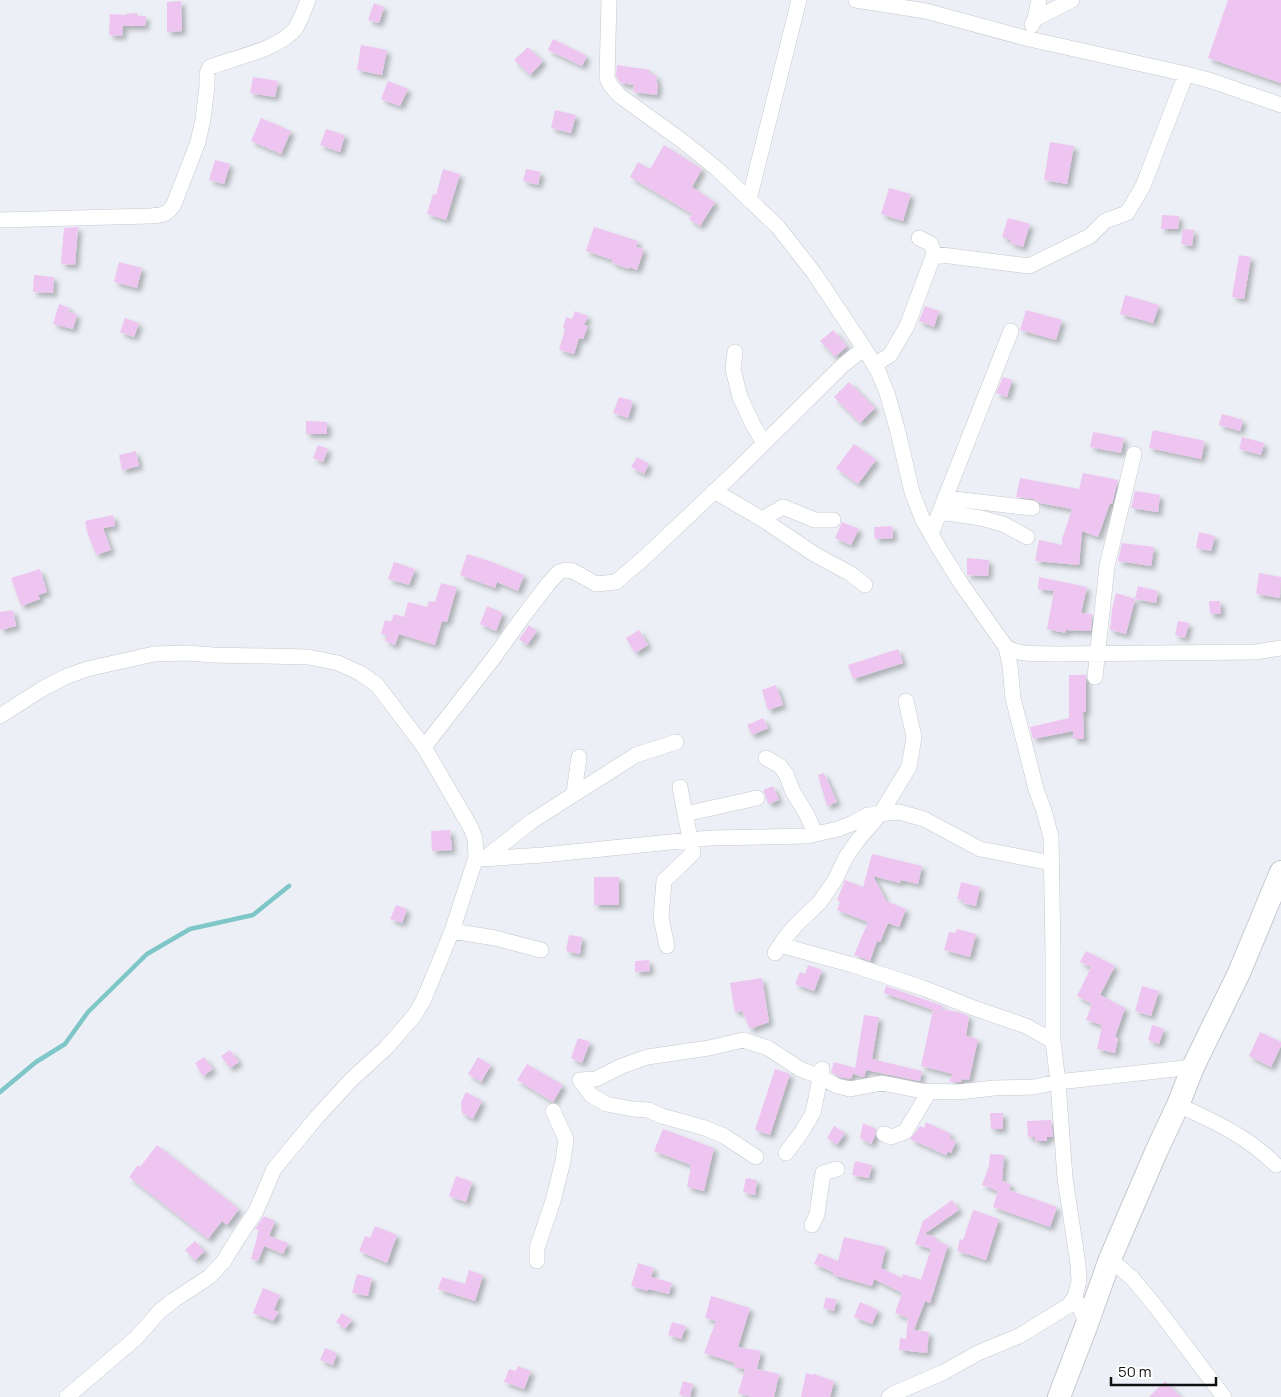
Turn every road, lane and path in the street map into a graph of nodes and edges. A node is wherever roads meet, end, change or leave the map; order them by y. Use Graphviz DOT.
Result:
graph roads {
  1 [pos="308,0"];
  2 [pos="609,0"];
  3 [pos="799,0"];
  4 [pos="856,0"];
  5 [pos="1039,0"];
  6 [pos="1072,0"];
  7 [pos="1035,19"];
  8 [pos="1025,38"];
  9 [pos="1186,74"];
  10 [pos="1281,105"];
  11 [pos="749,200"];
  12 [pos="0,220"];
  13 [pos="919,238"];
  14 [pos="934,254"];
  15 [pos="1011,331"];
  16 [pos="864,348"];
  17 [pos="735,352"];
  18 [pos="874,365"];
  19 [pos="764,443"];
  20 [pos="1134,454"];
  21 [pos="714,491"];
  22 [pos="945,498"];
  23 [pos="1032,508"];
  24 [pos="940,512"];
  25 [pos="762,519"];
  26 [pos="833,520"];
  27 [pos="931,534"];
  28 [pos="1027,536"];
  29 [pos="865,585"];
  30 [pos="1006,647"];
  31 [pos="1281,648"];
  32 [pos="1097,653"];
  33 [pos="1094,678"];
  34 [pos="906,701"];
  35 [pos="0,716"];
  36 [pos="676,742"];
  37 [pos="424,746"];
  38 [pos="579,757"];
  39 [pos="766,758"];
  40 [pos="680,787"];
  41 [pos="574,793"];
  42 [pos="757,798"];
  43 [pos="881,813"];
  44 [pos="685,814"];
  45 [pos="815,834"];
  46 [pos="690,840"];
  47 [pos="481,858"];
  48 [pos="1052,863"];
  49 [pos="1281,872"];
  50 [pos="452,931"];
  51 [pos="667,946"];
  52 [pos="541,950"];
  53 [pos="1053,1041"];
  54 [pos="1193,1067"];
  55 [pos="821,1071"];
  56 [pos="1058,1082"];
  57 [pos="929,1092"];
  58 [pos="1178,1105"];
  59 [pos="554,1111"];
  60 [pos="884,1134"];
  61 [pos="786,1153"];
  62 [pos="756,1157"];
  63 [pos="1276,1165"];
  64 [pos="837,1169"];
  65 [pos="812,1225"];
  66 [pos="1110,1259"];
  67 [pos="537,1260"];
  68 [pos="1075,1297"];
  69 [pos="1087,1324"];
  70 [pos="67,1397"];
  71 [pos="889,1397"];
  72 [pos="1059,1397"];
  73 [pos="1224,1397"];
  1 -- 12 [label="street"];
  2 -- 11 [label="street"];
  3 -- 11 [label="street"];
  4 -- 8 [label="street"];
  5 -- 7 [label="street"];
  6 -- 7 [label="street"];
  7 -- 8 [label="street"];
  8 -- 9 [label="street"];
  9 -- 10 [label="street"];
  9 -- 14 [label="street"];
  11 -- 16 [label="street"];
  13 -- 14 [label="street"];
  14 -- 18 [label="street"];
  15 -- 22 [label="street"];
  16 -- 18 [label="street"];
  16 -- 19 [label="street"];
  17 -- 19 [label="street"];
  18 -- 27 [label="street"];
  19 -- 21 [label="street"];
  20 -- 32 [label="street"];
  21 -- 25 [label="street"];
  21 -- 37 [label="street"];
  22 -- 23 [label="street"];
  22 -- 24 [label="street"];
  24 -- 27 [label="street"];
  24 -- 28 [label="street"];
  25 -- 26 [label="street"];
  25 -- 29 [label="street"];
  27 -- 30 [label="street"];
  30 -- 32 [label="street"];
  30 -- 48 [label="street"];
  31 -- 32 [label="street"];
  32 -- 33 [label="street"];
  34 -- 43 [label="street"];
  35 -- 37 [label="street"];
  36 -- 41 [label="street"];
  37 -- 47 [label="street"];
  38 -- 41 [label="street"];
  39 -- 45 [label="street"];
  40 -- 44 [label="street"];
  41 -- 47 [label="street"];
  42 -- 44 [label="street"];
  43 -- 45 [label="street"];
  43 -- 48 [label="street"];
  43 -- 53 [label="street"];
  44 -- 46 [label="street"];
  45 -- 46 [label="street"];
  46 -- 47 [label="street"];
  46 -- 51 [label="street"];
  47 -- 50 [label="street"];
  48 -- 53 [label="street"];
  49 -- 54 [label="highway"];
  50 -- 52 [label="street"];
  50 -- 70 [label="street"];
  53 -- 56 [label="street"];
  54 -- 56 [label="street"];
  54 -- 58 [label="highway"];
  55 -- 57 [label="street"];
  55 -- 61 [label="street"];
  55 -- 62 [label="street"];
  56 -- 57 [label="street"];
  56 -- 68 [label="street"];
  57 -- 60 [label="street"];
  58 -- 63 [label="street"];
  58 -- 66 [label="highway"];
  59 -- 67 [label="street"];
  64 -- 65 [label="street"];
  66 -- 69 [label="highway"];
  66 -- 73 [label="street"];
  68 -- 69 [label="street"];
  68 -- 71 [label="street"];
  69 -- 72 [label="highway"];
}
